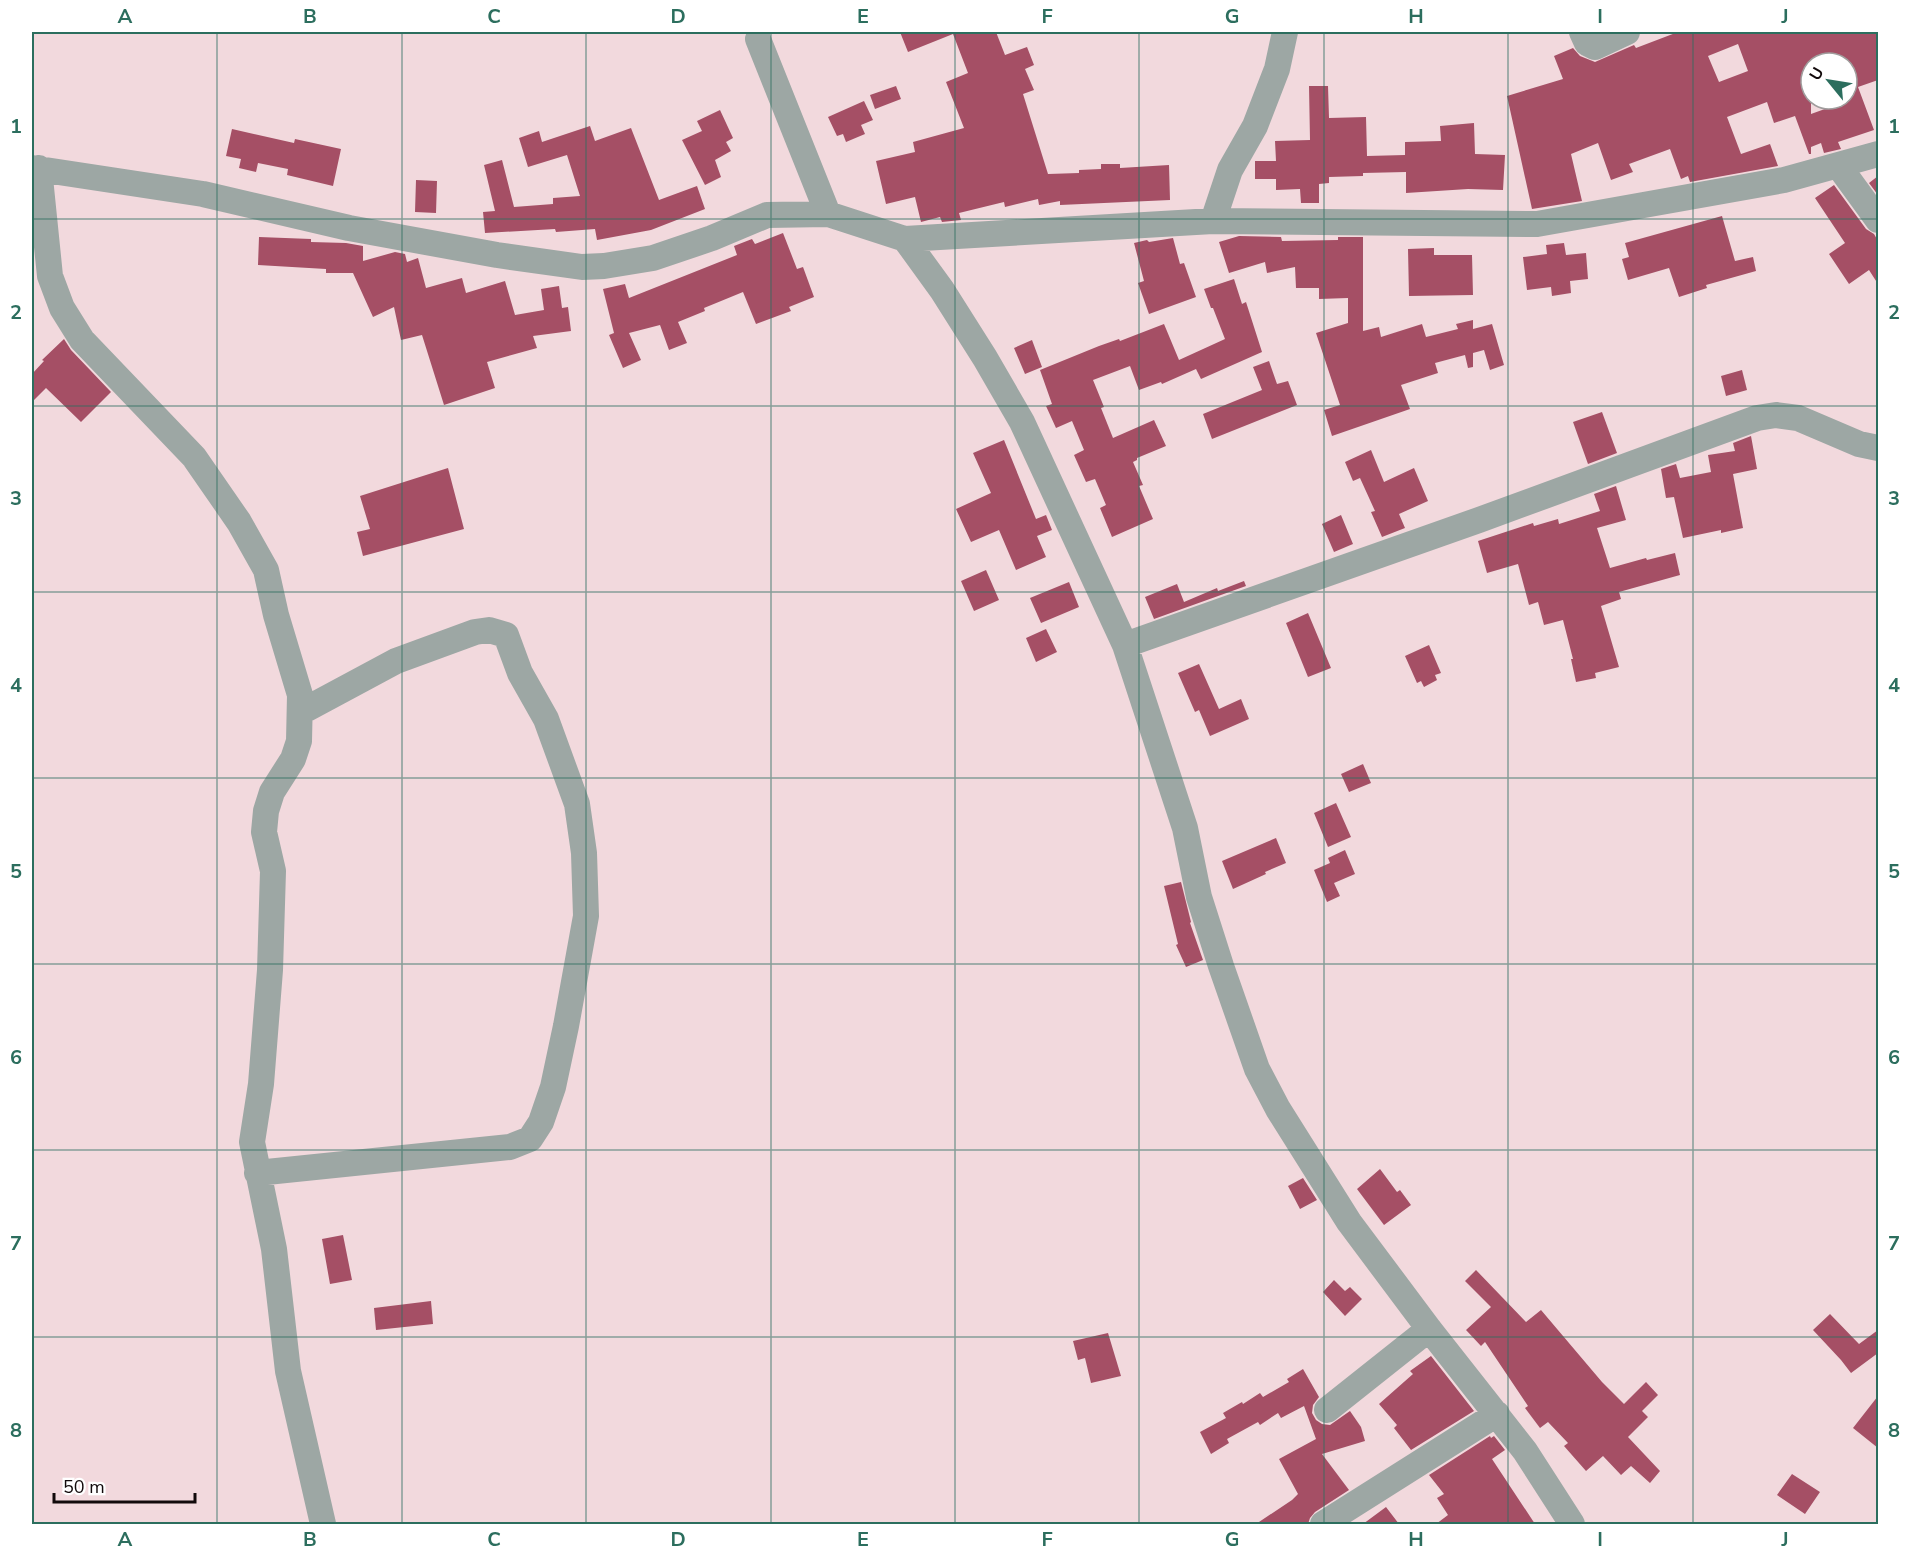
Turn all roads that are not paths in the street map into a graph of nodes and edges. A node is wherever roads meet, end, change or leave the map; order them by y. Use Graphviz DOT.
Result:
graph roads {
  1 [pos="1285,32"];
  2 [pos="1582,32"];
  3 [pos="1627,32"];
  4 [pos="758,39"];
  5 [pos="1878,154"];
  6 [pos="1838,165"];
  7 [pos="35,168"];
  8 [pos="828,214"];
  9 [pos="1878,220"];
  10 [pos="1213,221"];
  11 [pos="905,239"];
  12 [pos="1878,448"];
  13 [pos="1125,645"];
  14 [pos="301,712"];
  15 [pos="257,1173"];
  16 [pos="1429,1329"];
  17 [pos="1327,1410"];
  18 [pos="1497,1414"];
  19 [pos="323,1524"];
  20 [pos="1323,1524"];
  21 [pos="1572,1524"];
  1 -- 10 [label="street"];
  2 -- 3 [label="street"];
  4 -- 8 [label="street"];
  5 -- 6 [label="street"];
  6 -- 9 [label="street"];
  6 -- 10 [label="street"];
  7 -- 8 [label="street"];
  7 -- 14 [label="street"];
  8 -- 11 [label="street"];
  10 -- 11 [label="street"];
  11 -- 13 [label="street"];
  12 -- 13 [label="street"];
  13 -- 16 [label="street"];
  14 -- 15 [label="street"];
  14 -- 15 [label="street"];
  15 -- 19 [label="street"];
  16 -- 17 [label="street"];
  16 -- 18 [label="street"];
  18 -- 20 [label="street"];
  18 -- 21 [label="street"];
}
